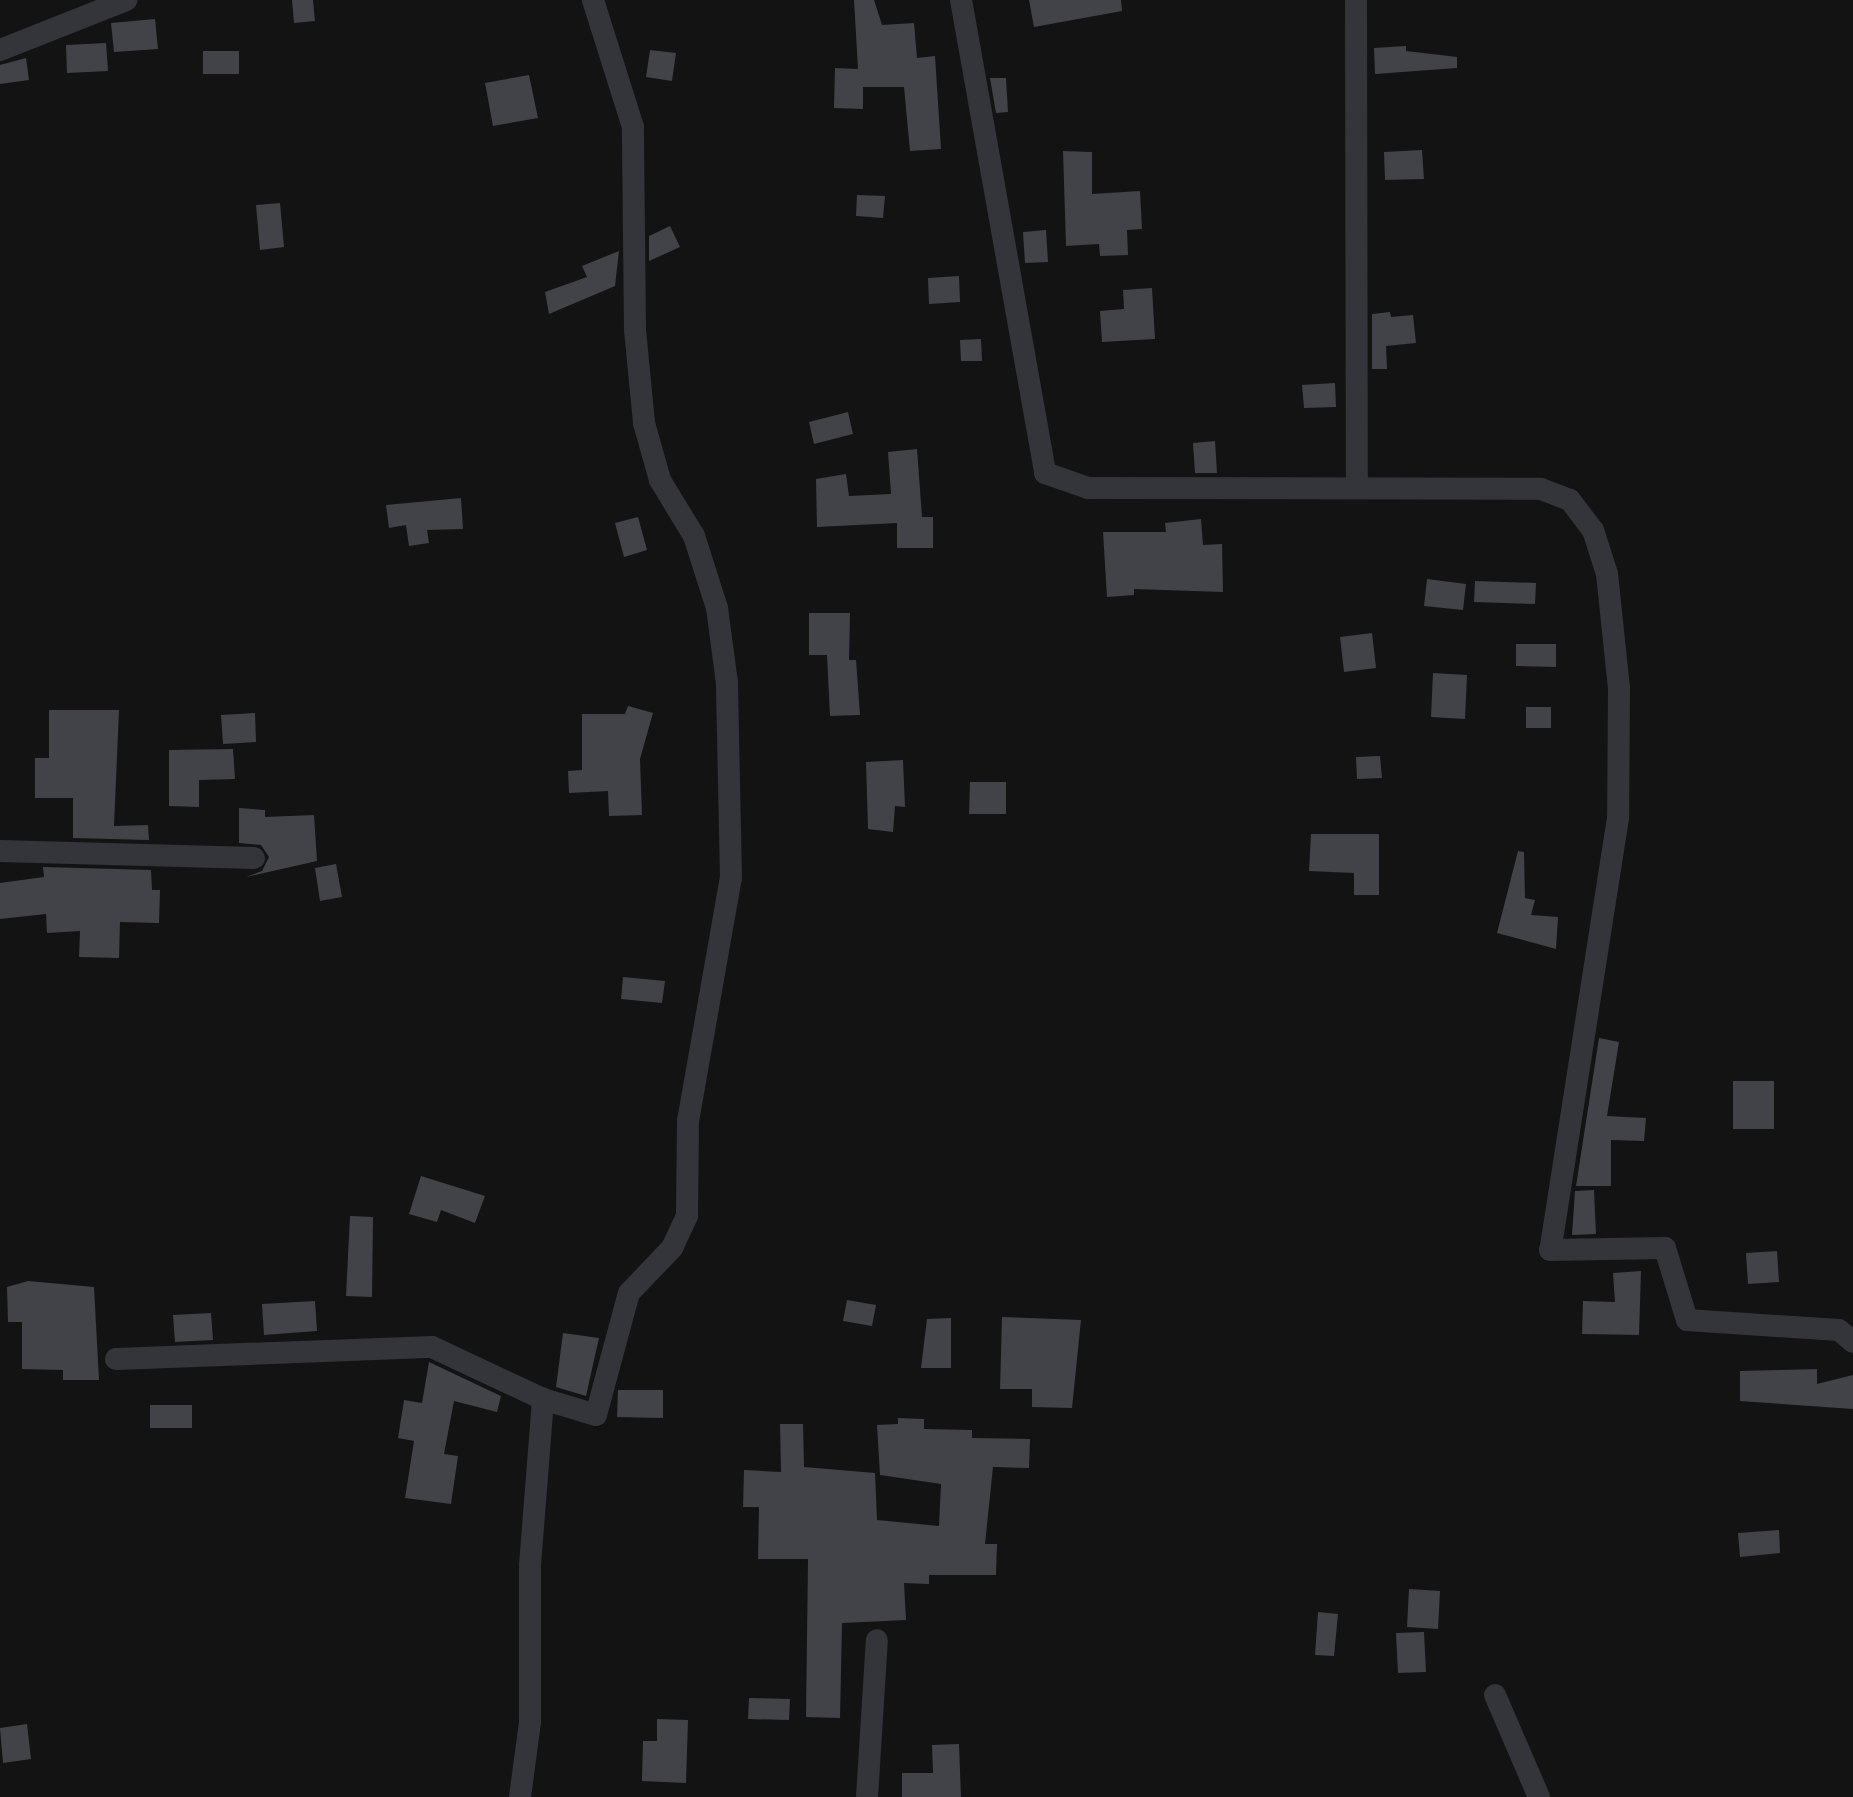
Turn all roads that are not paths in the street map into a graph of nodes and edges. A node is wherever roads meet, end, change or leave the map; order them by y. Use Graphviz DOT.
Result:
graph roads {
  1 [pos="126,0"];
  2 [pos="593,0"];
  3 [pos="961,0"];
  4 [pos="1356,0"];
  5 [pos="0,50"];
  6 [pos="1357,484"];
  7 [pos="0,851"];
  8 [pos="254,858"];
  9 [pos="1853,1342"];
  10 [pos="116,1359"];
  11 [pos="543,1399"];
  12 [pos="877,1640"];
  13 [pos="1495,1695"];
  14 [pos="520,1797"];
  15 [pos="867,1797"];
  16 [pos="1538,1797"];
  1 -- 5 [label="street"];
  2 -- 11 [label="street"];
  3 -- 6 [label="street"];
  4 -- 6 [label="street"];
  6 -- 9 [label="street"];
  7 -- 8 [label="street"];
  10 -- 11 [label="street"];
  11 -- 14 [label="street"];
  12 -- 15 [label="street"];
  13 -- 16 [label="street"];
}
